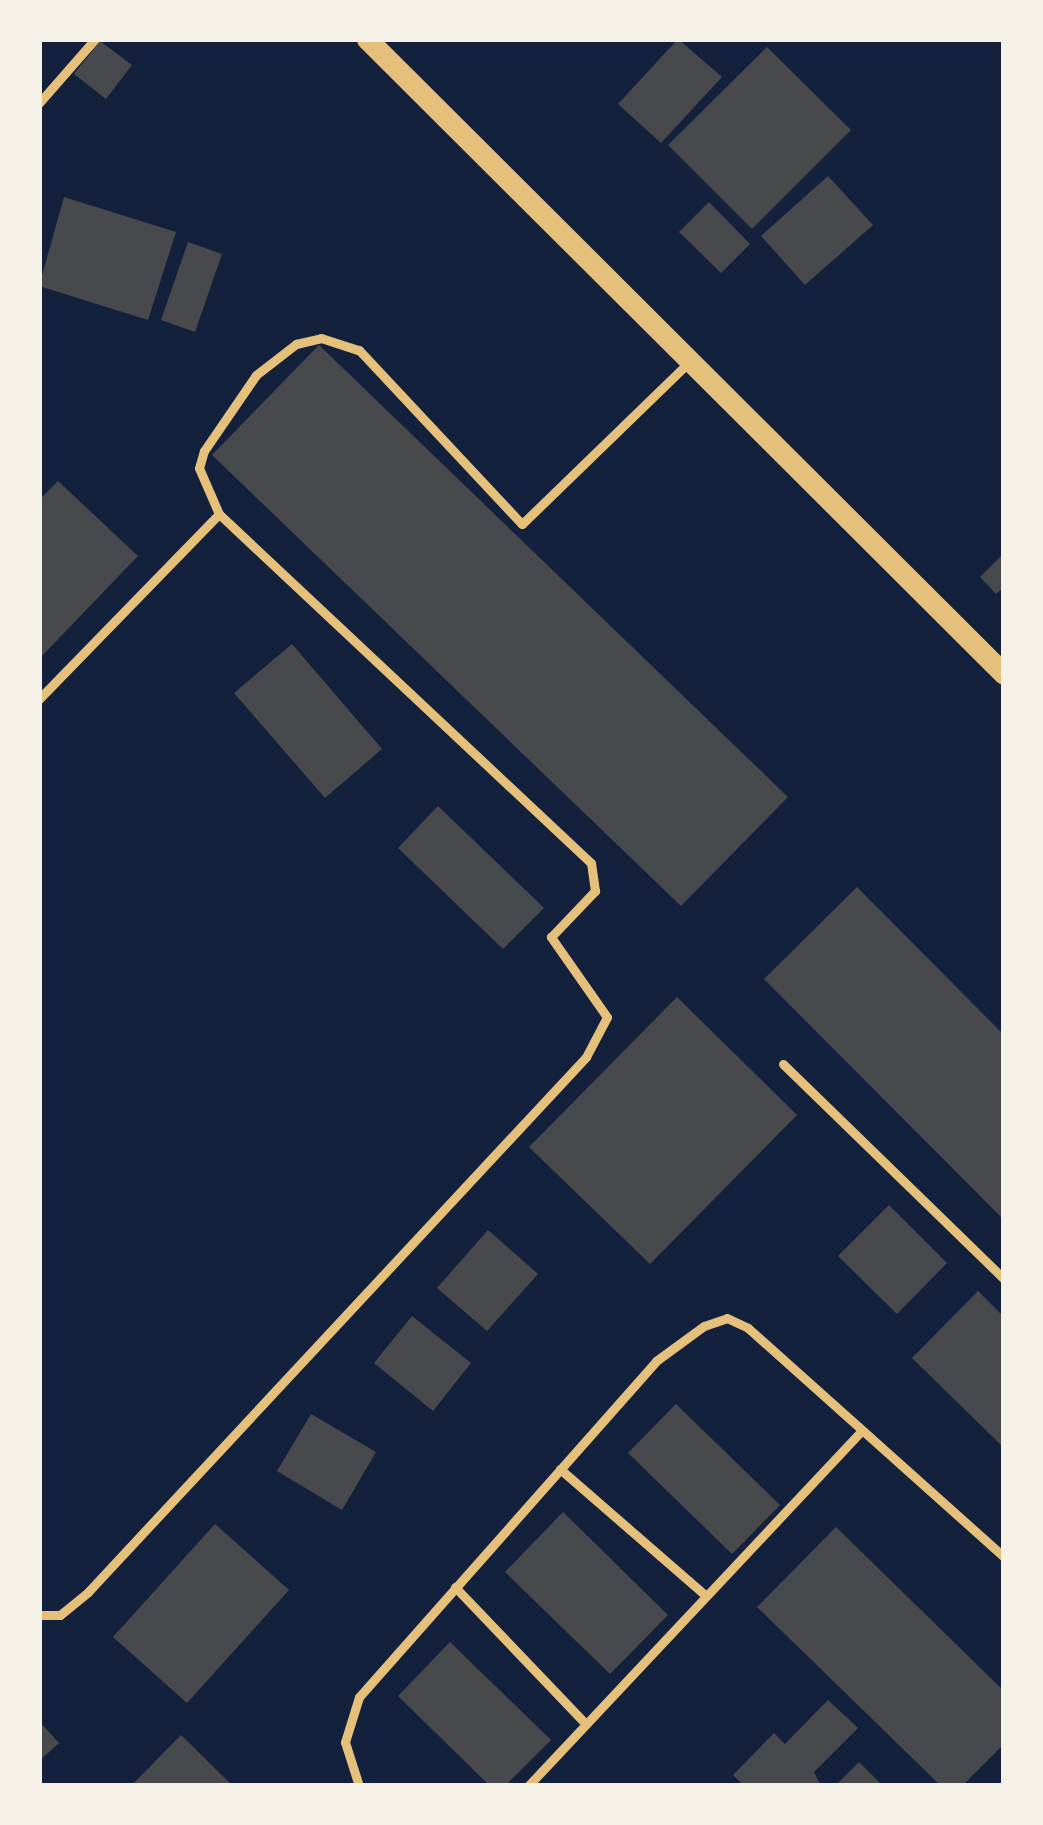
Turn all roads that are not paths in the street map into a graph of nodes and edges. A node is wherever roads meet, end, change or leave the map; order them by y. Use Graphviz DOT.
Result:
graph roads {
  1 [pos="94,39"];
  2 [pos="368,39"];
  3 [pos="39,103"];
  4 [pos="693,358"];
  5 [pos="219,514"];
  6 [pos="1004,674"];
  7 [pos="39,699"];
  8 [pos="783,1064"];
  9 [pos="1004,1279"];
  10 [pos="861,1431"];
  11 [pos="560,1469"];
  12 [pos="1004,1557"];
  13 [pos="455,1587"];
  14 [pos="705,1594"];
  15 [pos="39,1615"];
  16 [pos="582,1720"];
  17 [pos="359,1786"];
  18 [pos="528,1786"];
  1 -- 3 [label="lane"];
  2 -- 4 [label="street"];
  4 -- 5 [label="lane"];
  4 -- 6 [label="street"];
  5 -- 7 [label="lane"];
  5 -- 15 [label="lane"];
  8 -- 9 [label="lane"];
  10 -- 11 [label="lane"];
  10 -- 12 [label="lane"];
  10 -- 14 [label="lane"];
  11 -- 13 [label="lane"];
  11 -- 14 [label="lane"];
  13 -- 16 [label="lane"];
  13 -- 17 [label="lane"];
  14 -- 16 [label="lane"];
  16 -- 18 [label="lane"];
}
